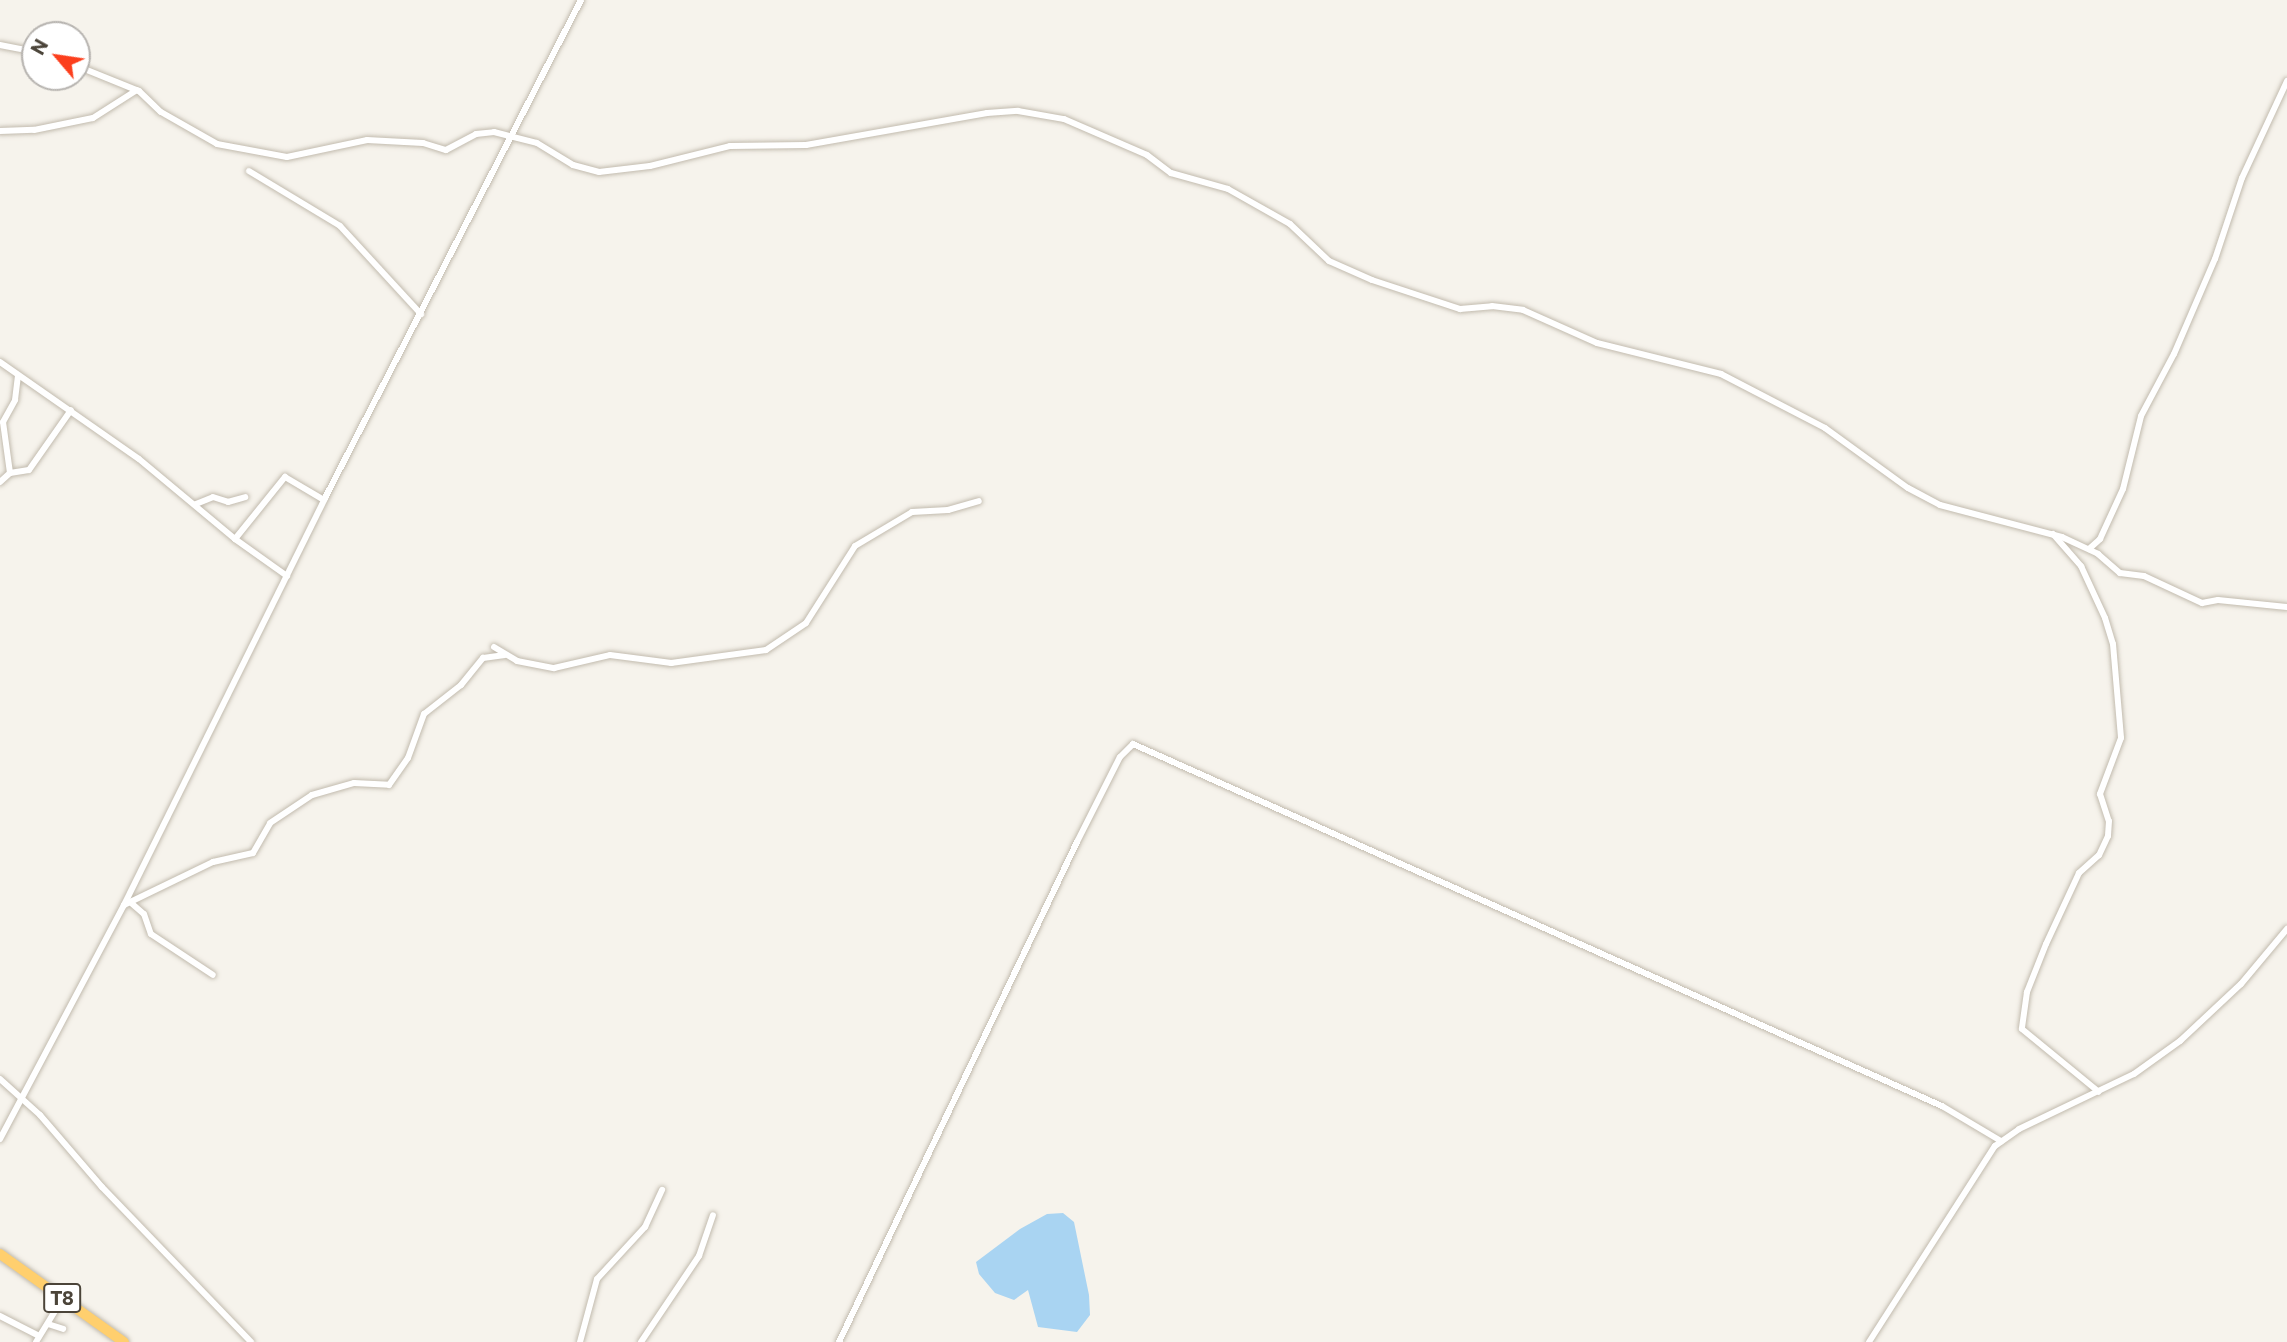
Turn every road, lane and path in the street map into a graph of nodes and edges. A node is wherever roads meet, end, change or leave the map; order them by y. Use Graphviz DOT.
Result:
graph roads {
  1 [pos="581,0"];
  2 [pos="0,45"];
  3 [pos="21,49"];
  4 [pos="91,72"];
  5 [pos="2287,81"];
  6 [pos="137,90"];
  7 [pos="0,131"];
  8 [pos="513,138"];
  9 [pos="249,171"];
  10 [pos="421,314"];
  11 [pos="0,362"];
  12 [pos="18,376"];
  13 [pos="71,410"];
  14 [pos="10,474"];
  15 [pos="0,482"];
  16 [pos="245,497"];
  17 [pos="324,500"];
  18 [pos="979,501"];
  19 [pos="196,504"];
  20 [pos="2053,534"];
  21 [pos="234,539"];
  22 [pos="2089,549"];
  23 [pos="287,576"];
  24 [pos="2287,607"];
  25 [pos="494,647"];
  26 [pos="507,656"];
  27 [pos="127,904"];
  28 [pos="2287,929"];
  29 [pos="213,975"];
  30 [pos="0,1080"];
  31 [pos="2099,1092"];
  32 [pos="20,1102"];
  33 [pos="0,1139"];
  34 [pos="2001,1141"];
  35 [pos="662,1190"];
  36 [pos="713,1215"];
  37 [pos="0,1254"];
  38 [pos="63,1298"];
  39 [pos="0,1316"];
  40 [pos="48,1324"];
  41 [pos="63,1329"];
  42 [pos="38,1339"];
  43 [pos="124,1342"];
  44 [pos="251,1342"];
  45 [pos="580,1342"];
  46 [pos="641,1342"];
  47 [pos="839,1342"];
  48 [pos="1869,1342"];
  1 -- 8 [label="street"];
  2 -- 3 [label="street"];
  4 -- 6 [label="street"];
  5 -- 22 [label="street"];
  6 -- 7 [label="street"];
  6 -- 8 [label="street"];
  8 -- 10 [label="street"];
  8 -- 20 [label="street"];
  9 -- 10 [label="street"];
  10 -- 17 [label="street"];
  11 -- 12 [label="street"];
  12 -- 13 [label="street"];
  12 -- 14 [label="street"];
  13 -- 14 [label="street"];
  13 -- 19 [label="street"];
  14 -- 15 [label="street"];
  16 -- 19 [label="street"];
  17 -- 21 [label="street"];
  17 -- 23 [label="street"];
  18 -- 26 [label="street"];
  19 -- 21 [label="street"];
  20 -- 22 [label="street"];
  20 -- 31 [label="street"];
  21 -- 23 [label="street"];
  22 -- 24 [label="street"];
  23 -- 27 [label="street"];
  25 -- 26 [label="street"];
  26 -- 27 [label="street"];
  27 -- 29 [label="street"];
  27 -- 32 [label="street"];
  28 -- 31 [label="street"];
  30 -- 32 [label="street"];
  31 -- 34 [label="street"];
  32 -- 33 [label="street"];
  32 -- 44 [label="street"];
  34 -- 47 [label="street"];
  34 -- 48 [label="street"];
  35 -- 45 [label="street"];
  36 -- 46 [label="street"];
  37 -- 38 [label="highway, T8"];
  38 -- 40 [label="street"];
  38 -- 43 [label="highway, T8"];
  39 -- 42 [label="street"];
  40 -- 41 [label="street"];
  40 -- 42 [label="street"];
}
